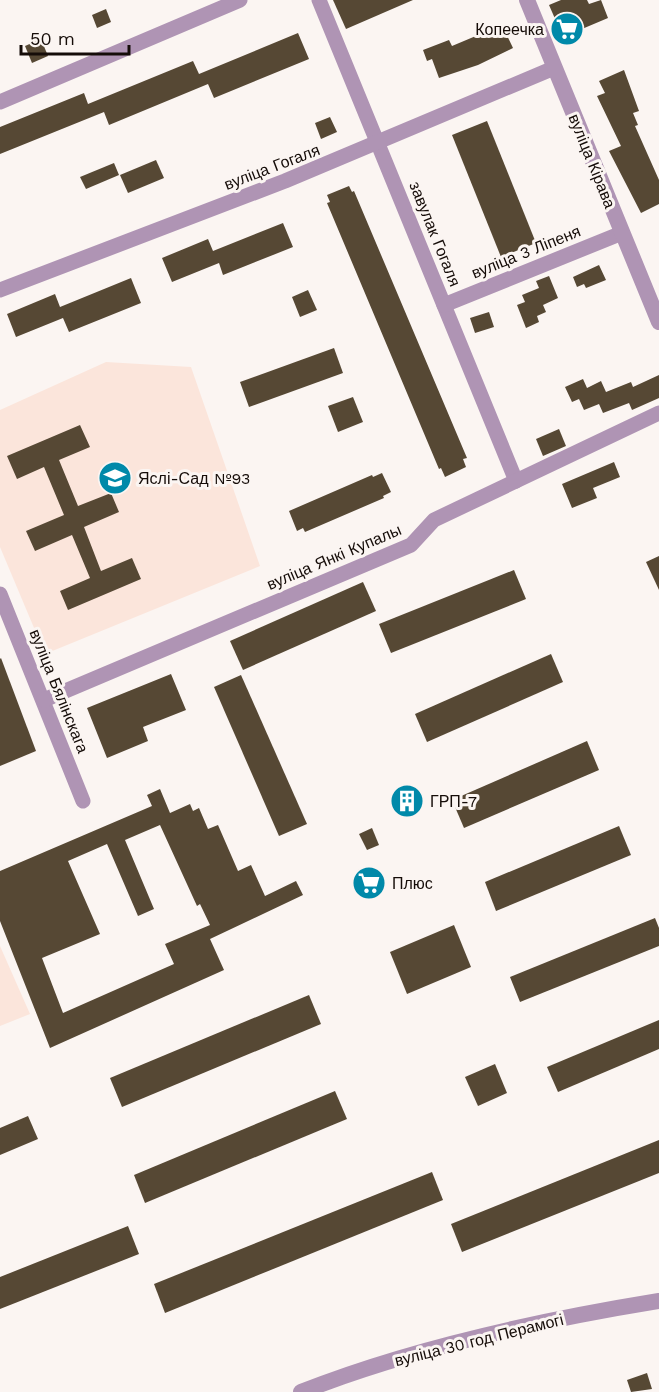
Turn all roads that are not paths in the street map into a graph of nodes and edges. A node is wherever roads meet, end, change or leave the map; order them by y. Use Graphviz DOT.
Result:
graph roads {
  1 [pos="240,0"];
  2 [pos="320,0"];
  3 [pos="532,2"];
  4 [pos="554,68"];
  5 [pos="0,102"];
  6 [pos="379,144"];
  7 [pos="622,233"];
  8 [pos="0,291"];
  9 [pos="444,305"];
  10 [pos="659,322"];
  11 [pos="659,413"];
  12 [pos="516,481"];
  13 [pos="0,594"];
  14 [pos="44,700"];
  15 [pos="83,801"];
  16 [pos="659,1301"];
  17 [pos="302,1392"];
  1 -- 5 [label="street"];
  2 -- 6 [label="street, завулак Гогаля"];
  3 -- 4 [label="street, вуліца Кірава"];
  4 -- 6 [label="street, вуліца Гогаля"];
  4 -- 7 [label="street, вуліца Кірава"];
  6 -- 8 [label="street, вуліца Гогаля"];
  6 -- 9 [label="street, завулак Гогаля"];
  7 -- 9 [label="street, вуліца 3 Ліпеня"];
  7 -- 10 [label="street, вуліца Кірава"];
  9 -- 12 [label="street, завулак Гогаля"];
  11 -- 12 [label="street, вуліца Янкі Купалы"];
  12 -- 14 [label="street, вуліца Янкі Купалы"];
  13 -- 14 [label="street, вуліца Бялінскага"];
  14 -- 15 [label="street, вуліца Бялінскага"];
  16 -- 17 [label="street, вуліца 30 год Перамогі"];
}
